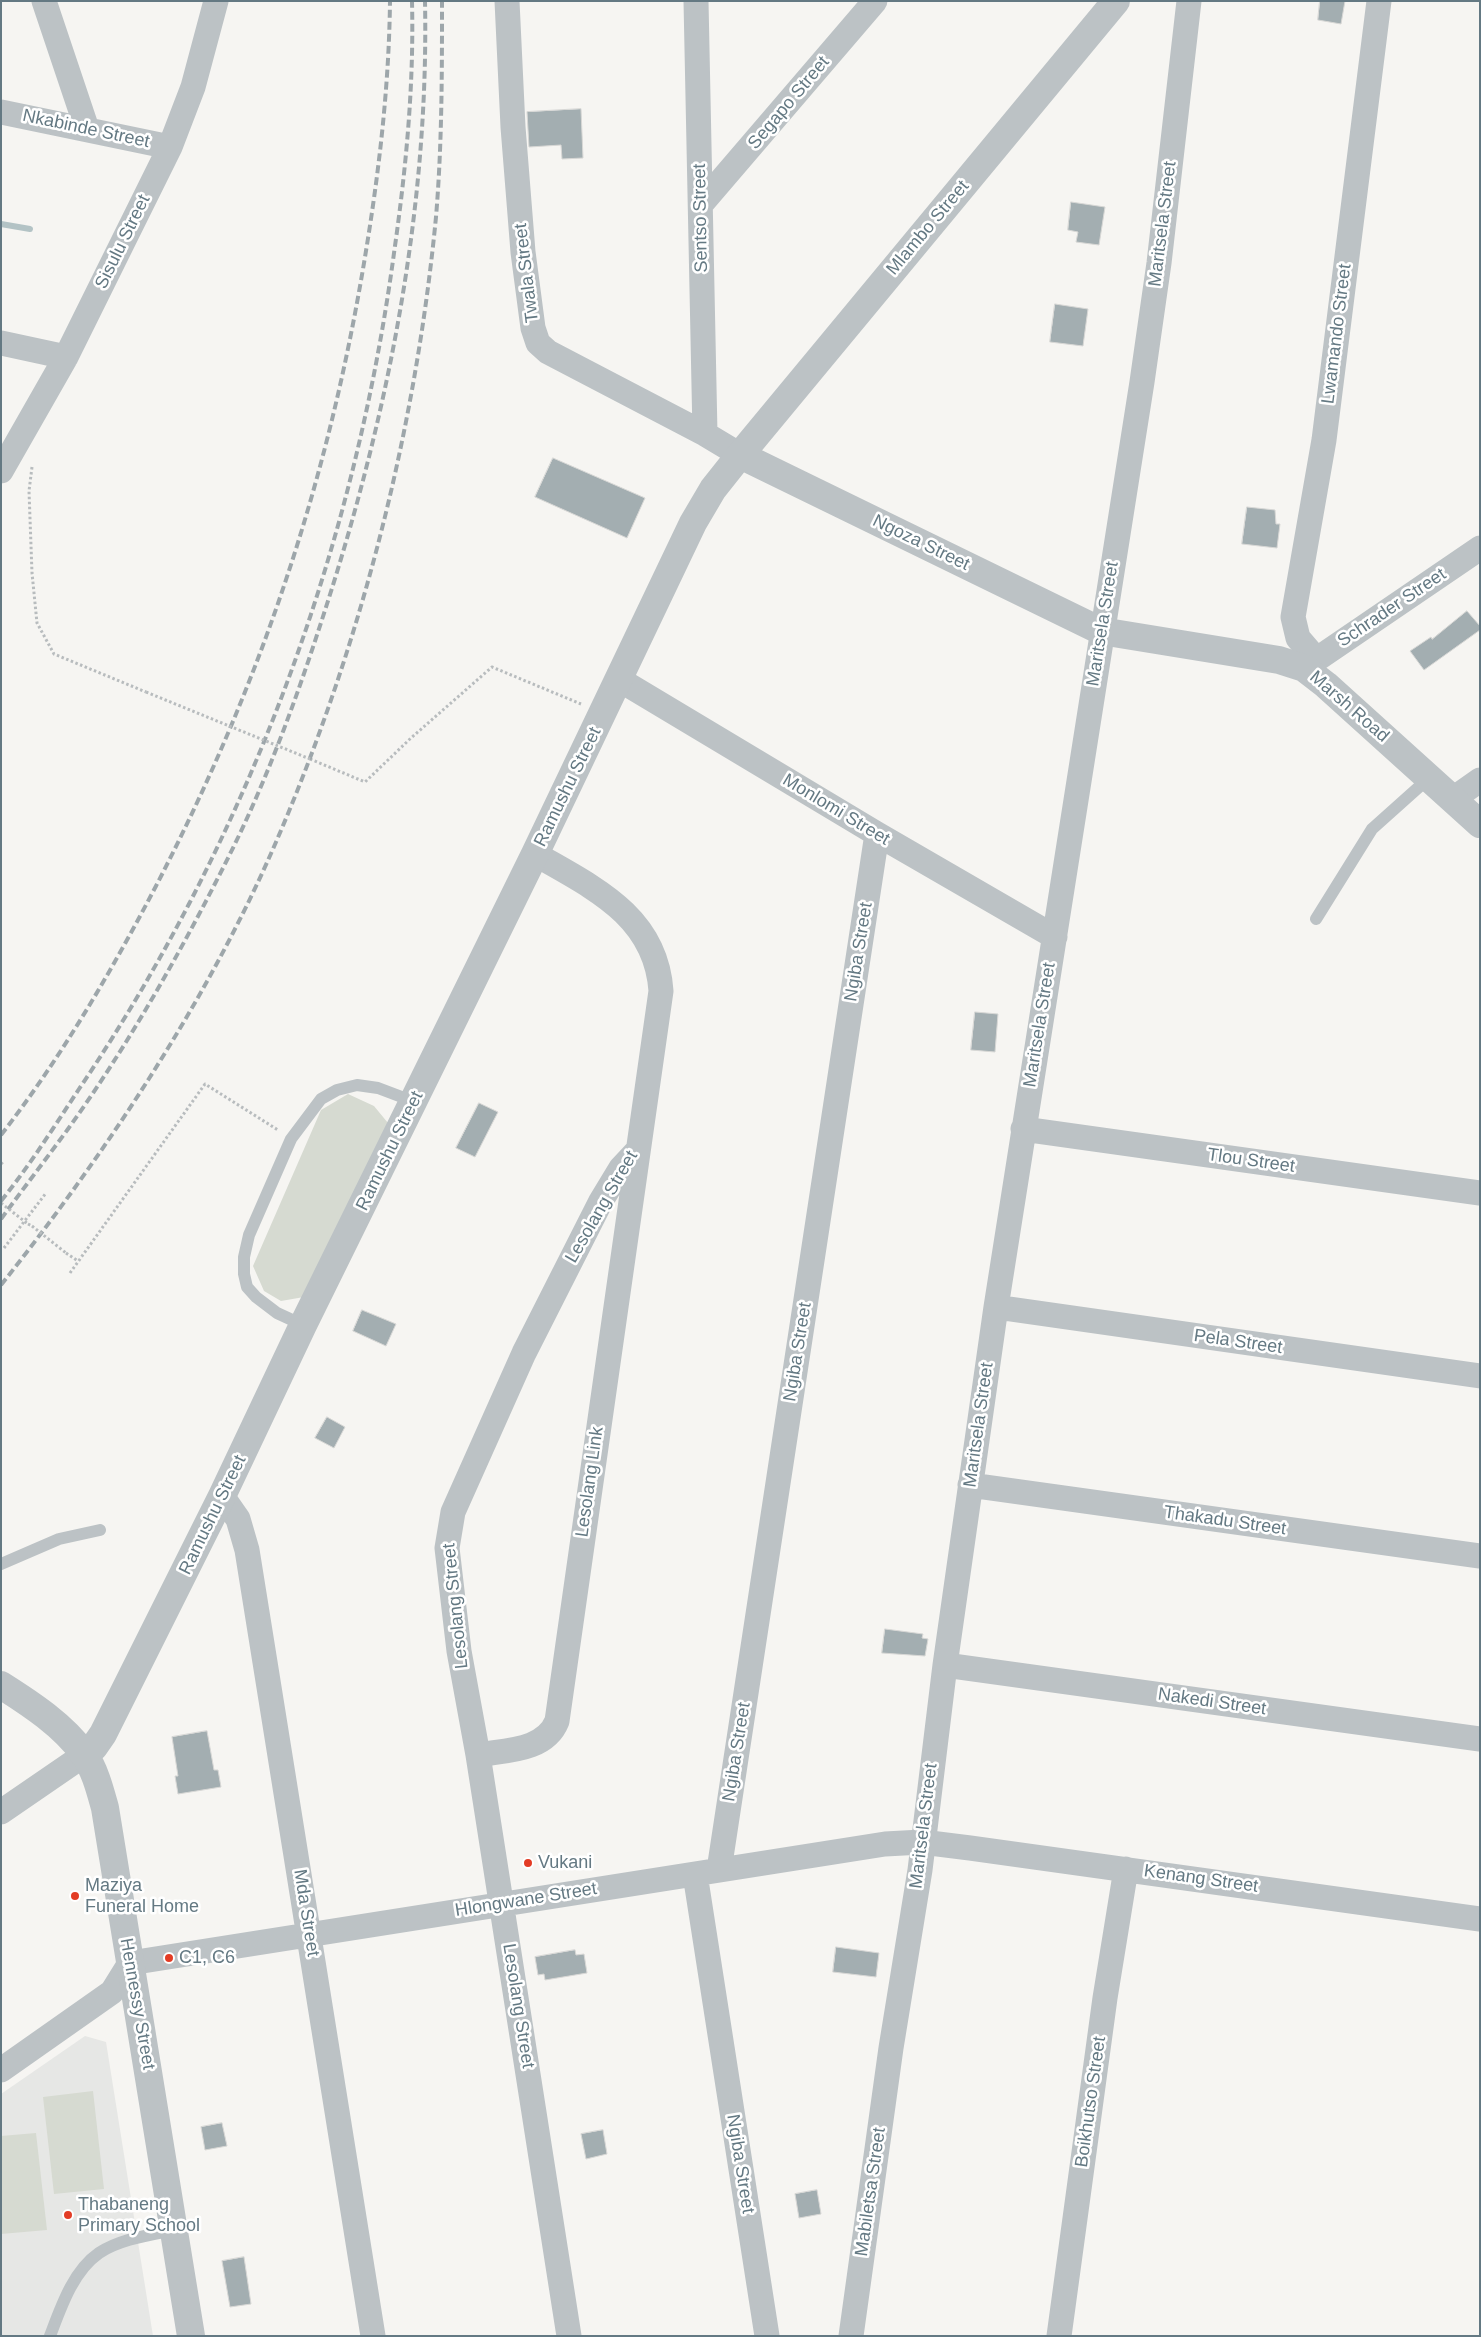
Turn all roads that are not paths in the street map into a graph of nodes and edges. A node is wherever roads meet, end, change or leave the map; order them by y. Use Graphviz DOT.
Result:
graph roads {
  1 [pos="44,1"];
  2 [pos="216,1"];
  3 [pos="507,1"];
  4 [pos="696,1"];
  5 [pos="875,1"];
  6 [pos="1116,1"];
  7 [pos="1190,1"];
  8 [pos="1379,1"];
  9 [pos="1,112"];
  10 [pos="87,129"];
  11 [pos="170,147"];
  12 [pos="702,204"];
  13 [pos="1,343"];
  14 [pos="66,357"];
  15 [pos="705,434"];
  16 [pos="740,456"];
  17 [pos="1,471"];
  18 [pos="1480,548"];
  19 [pos="1101,631"];
  20 [pos="1310,664"];
  21 [pos="620,680"];
  22 [pos="1429,778"];
  23 [pos="1480,780"];
  24 [pos="1453,800"];
  25 [pos="1480,824"];
  26 [pos="877,834"];
  27 [pos="536,854"];
  28 [pos="1316,920"];
  29 [pos="1055,937"];
  30 [pos="415,1102"];
  31 [pos="1023,1129"];
  32 [pos="636,1152"];
  33 [pos="1480,1193"];
  34 [pos="996,1308"];
  35 [pos="303,1325"];
  36 [pos="1480,1376"];
  37 [pos="970,1485"];
  38 [pos="222,1496"];
  39 [pos="100,1530"];
  40 [pos="1480,1556"];
  41 [pos="1,1564"];
  42 [pos="945,1665"];
  43 [pos="1,1685"];
  44 [pos="1480,1739"];
  45 [pos="84,1755"];
  46 [pos="478,1755"];
  47 [pos="1,1812"];
  48 [pos="922,1842"];
  49 [pos="1126,1869"];
  50 [pos="719,1870"];
  51 [pos="695,1874"];
  52 [pos="502,1904"];
  53 [pos="1480,1919"];
  54 [pos="310,1934"];
  55 [pos="130,1963"];
  56 [pos="891,2048"];
  57 [pos="1,2070"];
  58 [pos="174,2230"];
  59 [pos="50,2336"];
  60 [pos="191,2336"];
  61 [pos="374,2336"];
  62 [pos="570,2336"];
  63 [pos="767,2336"];
  64 [pos="851,2336"];
  65 [pos="1059,2336"];
  1 -- 10 [label="street"];
  2 -- 11 [label="street, Sisulu Street"];
  3 -- 15 [label="street, Twala Street"];
  4 -- 12 [label="street, Sentso Street"];
  5 -- 12 [label="street, Segapo Street"];
  6 -- 16 [label="street, Mlambo Street"];
  7 -- 19 [label="street, Maritsela Street"];
  8 -- 20 [label="street, Lwamando Street"];
  9 -- 10 [label="street, Nkabinde Street"];
  10 -- 11 [label="street, Nkabinde Street"];
  11 -- 14 [label="street, Sisulu Street"];
  12 -- 15 [label="street, Sentso Street"];
  13 -- 14 [label="street"];
  14 -- 17 [label="street, Sisulu Street"];
  15 -- 16 [label="street, Twala Street"];
  16 -- 19 [label="street, Ngoza Street"];
  16 -- 21 [label="street, Ramushu Street"];
  18 -- 20 [label="street, Schrader Street"];
  19 -- 20 [label="street, Marsh Road"];
  19 -- 29 [label="street, Maritsela Street"];
  20 -- 22 [label="street, Marsh Road"];
  21 -- 26 [label="street, Monlomi Street"];
  21 -- 27 [label="street, Ramushu Street"];
  22 -- 24 [label="street, Marsh Road"];
  22 -- 28 [label="lane"];
  23 -- 24 [label="street"];
  24 -- 25 [label="street, Marsh Road"];
  26 -- 29 [label="street, Monlomi Street"];
  26 -- 50 [label="street, Ngiba Street"];
  27 -- 30 [label="street, Ramushu Street"];
  27 -- 32 [label="street, Lesolang Street"];
  29 -- 31 [label="street, Maritsela Street"];
  30 -- 35 [label="street, Ramushu Street"];
  30 -- 35 [label="lane"];
  31 -- 33 [label="street, Tlou Street"];
  31 -- 34 [label="street, Maritsela Street"];
  32 -- 46 [label="street, Lesolang Street"];
  32 -- 46 [label="street, Lesolang Link"];
  34 -- 36 [label="street, Pela Street"];
  34 -- 37 [label="street, Maritsela Street"];
  35 -- 38 [label="street, Ramushu Street"];
  37 -- 40 [label="street, Thakadu Street"];
  37 -- 42 [label="street, Maritsela Street"];
  38 -- 45 [label="street, Ramushu Street"];
  38 -- 54 [label="street, Mda Street"];
  39 -- 41 [label="lane"];
  42 -- 44 [label="street, Nakedi Street"];
  42 -- 48 [label="street, Maritsela Street"];
  43 -- 45 [label="street, Hennessy Street"];
  45 -- 47 [label="street, Ramushu Street"];
  45 -- 55 [label="street, Hennessy Street"];
  46 -- 52 [label="street, Lesolang Street"];
  48 -- 49 [label="street, Kenang Street"];
  48 -- 50 [label="street, Hlongwane Street"];
  48 -- 56 [label="street, Maritsela Street"];
  49 -- 53 [label="street, Kenang Street"];
  49 -- 65 [label="street, Boikhutso Street"];
  50 -- 51 [label="street, Hlongwane Street"];
  51 -- 52 [label="street, Hlongwane Street"];
  51 -- 63 [label="street, Ngiba Street"];
  52 -- 54 [label="street, Hlongwane Street"];
  52 -- 62 [label="street, Lesolang Street"];
  54 -- 55 [label="street, Hlongwane Street"];
  54 -- 61 [label="street, Mda Street"];
  55 -- 57 [label="street"];
  55 -- 58 [label="street, Hennessy Street"];
  56 -- 64 [label="street, Mabiletsa Street"];
  58 -- 59 [label="lane"];
  58 -- 60 [label="street, Hennessy Street"];
}
